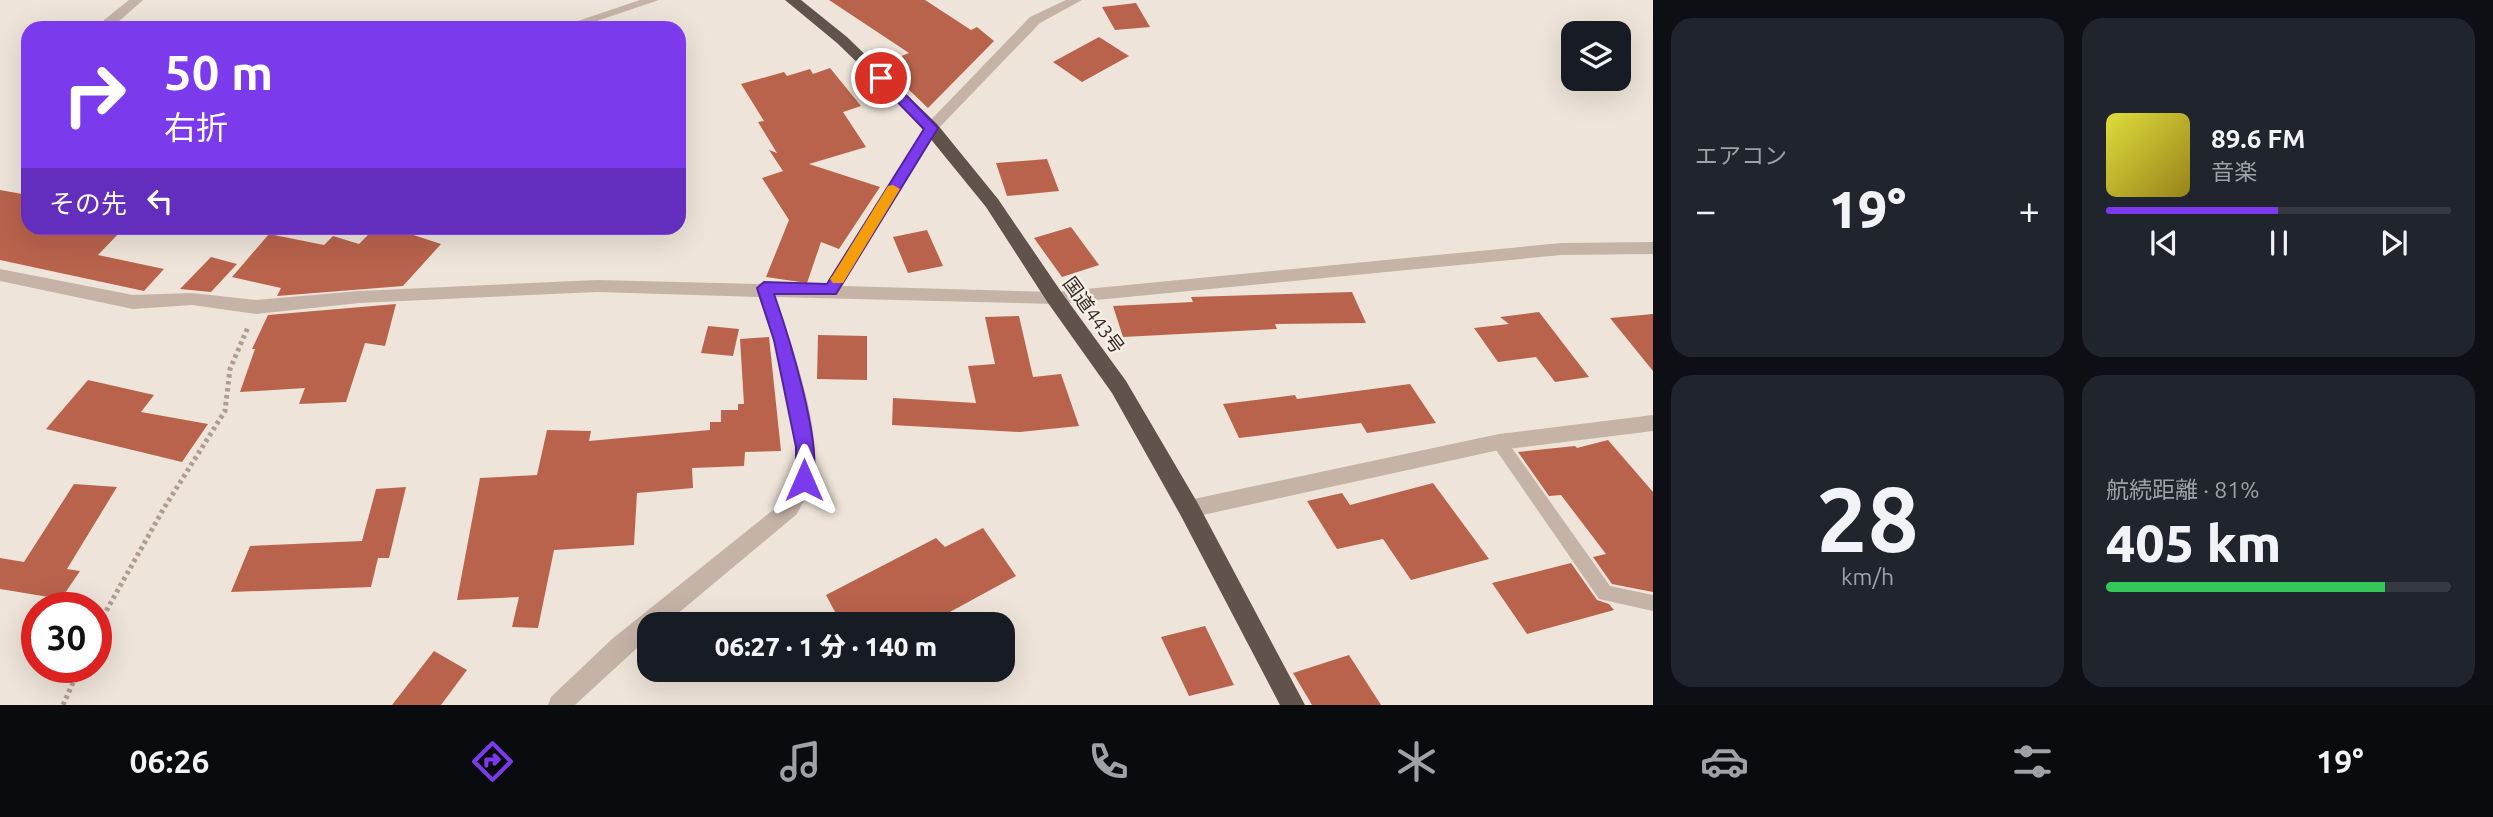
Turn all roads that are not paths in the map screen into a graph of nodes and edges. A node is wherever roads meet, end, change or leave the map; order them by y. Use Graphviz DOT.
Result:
graph roads {
  1 [pos="137,0"];
  2 [pos="653,0"];
  3 [pos="792,0"];
  4 [pos="1076,0"];
  5 [pos="111,21"];
  6 [pos="586,21"];
  7 [pos="931,128"];
  8 [pos="1653,248"];
  9 [pos="0,275"];
  10 [pos="764,288"];
  11 [pos="831,290"];
  12 [pos="1055,298"];
  13 [pos="1653,424"];
  14 [pos="1499,442"];
  15 [pos="1189,509"];
  16 [pos="1653,603"];
  17 [pos="559,705"];
  18 [pos="1293,705"];
  1 -- 5 [label="street"];
  2 -- 6 [label="street"];
  3 -- 7 [label="highway, 国道443号"];
  4 -- 7 [label="street"];
  7 -- 11 [label="street"];
  7 -- 12 [label="highway, 国道443号"];
  8 -- 12 [label="street"];
  9 -- 10 [label="street"];
  10 -- 11 [label="street"];
  10 -- 17 [label="street"];
  11 -- 12 [label="street"];
  12 -- 15 [label="highway, 国道443号"];
  13 -- 14 [label="street"];
  14 -- 15 [label="street"];
  14 -- 16 [label="lane"];
  15 -- 18 [label="highway, 国道443号"];
}
